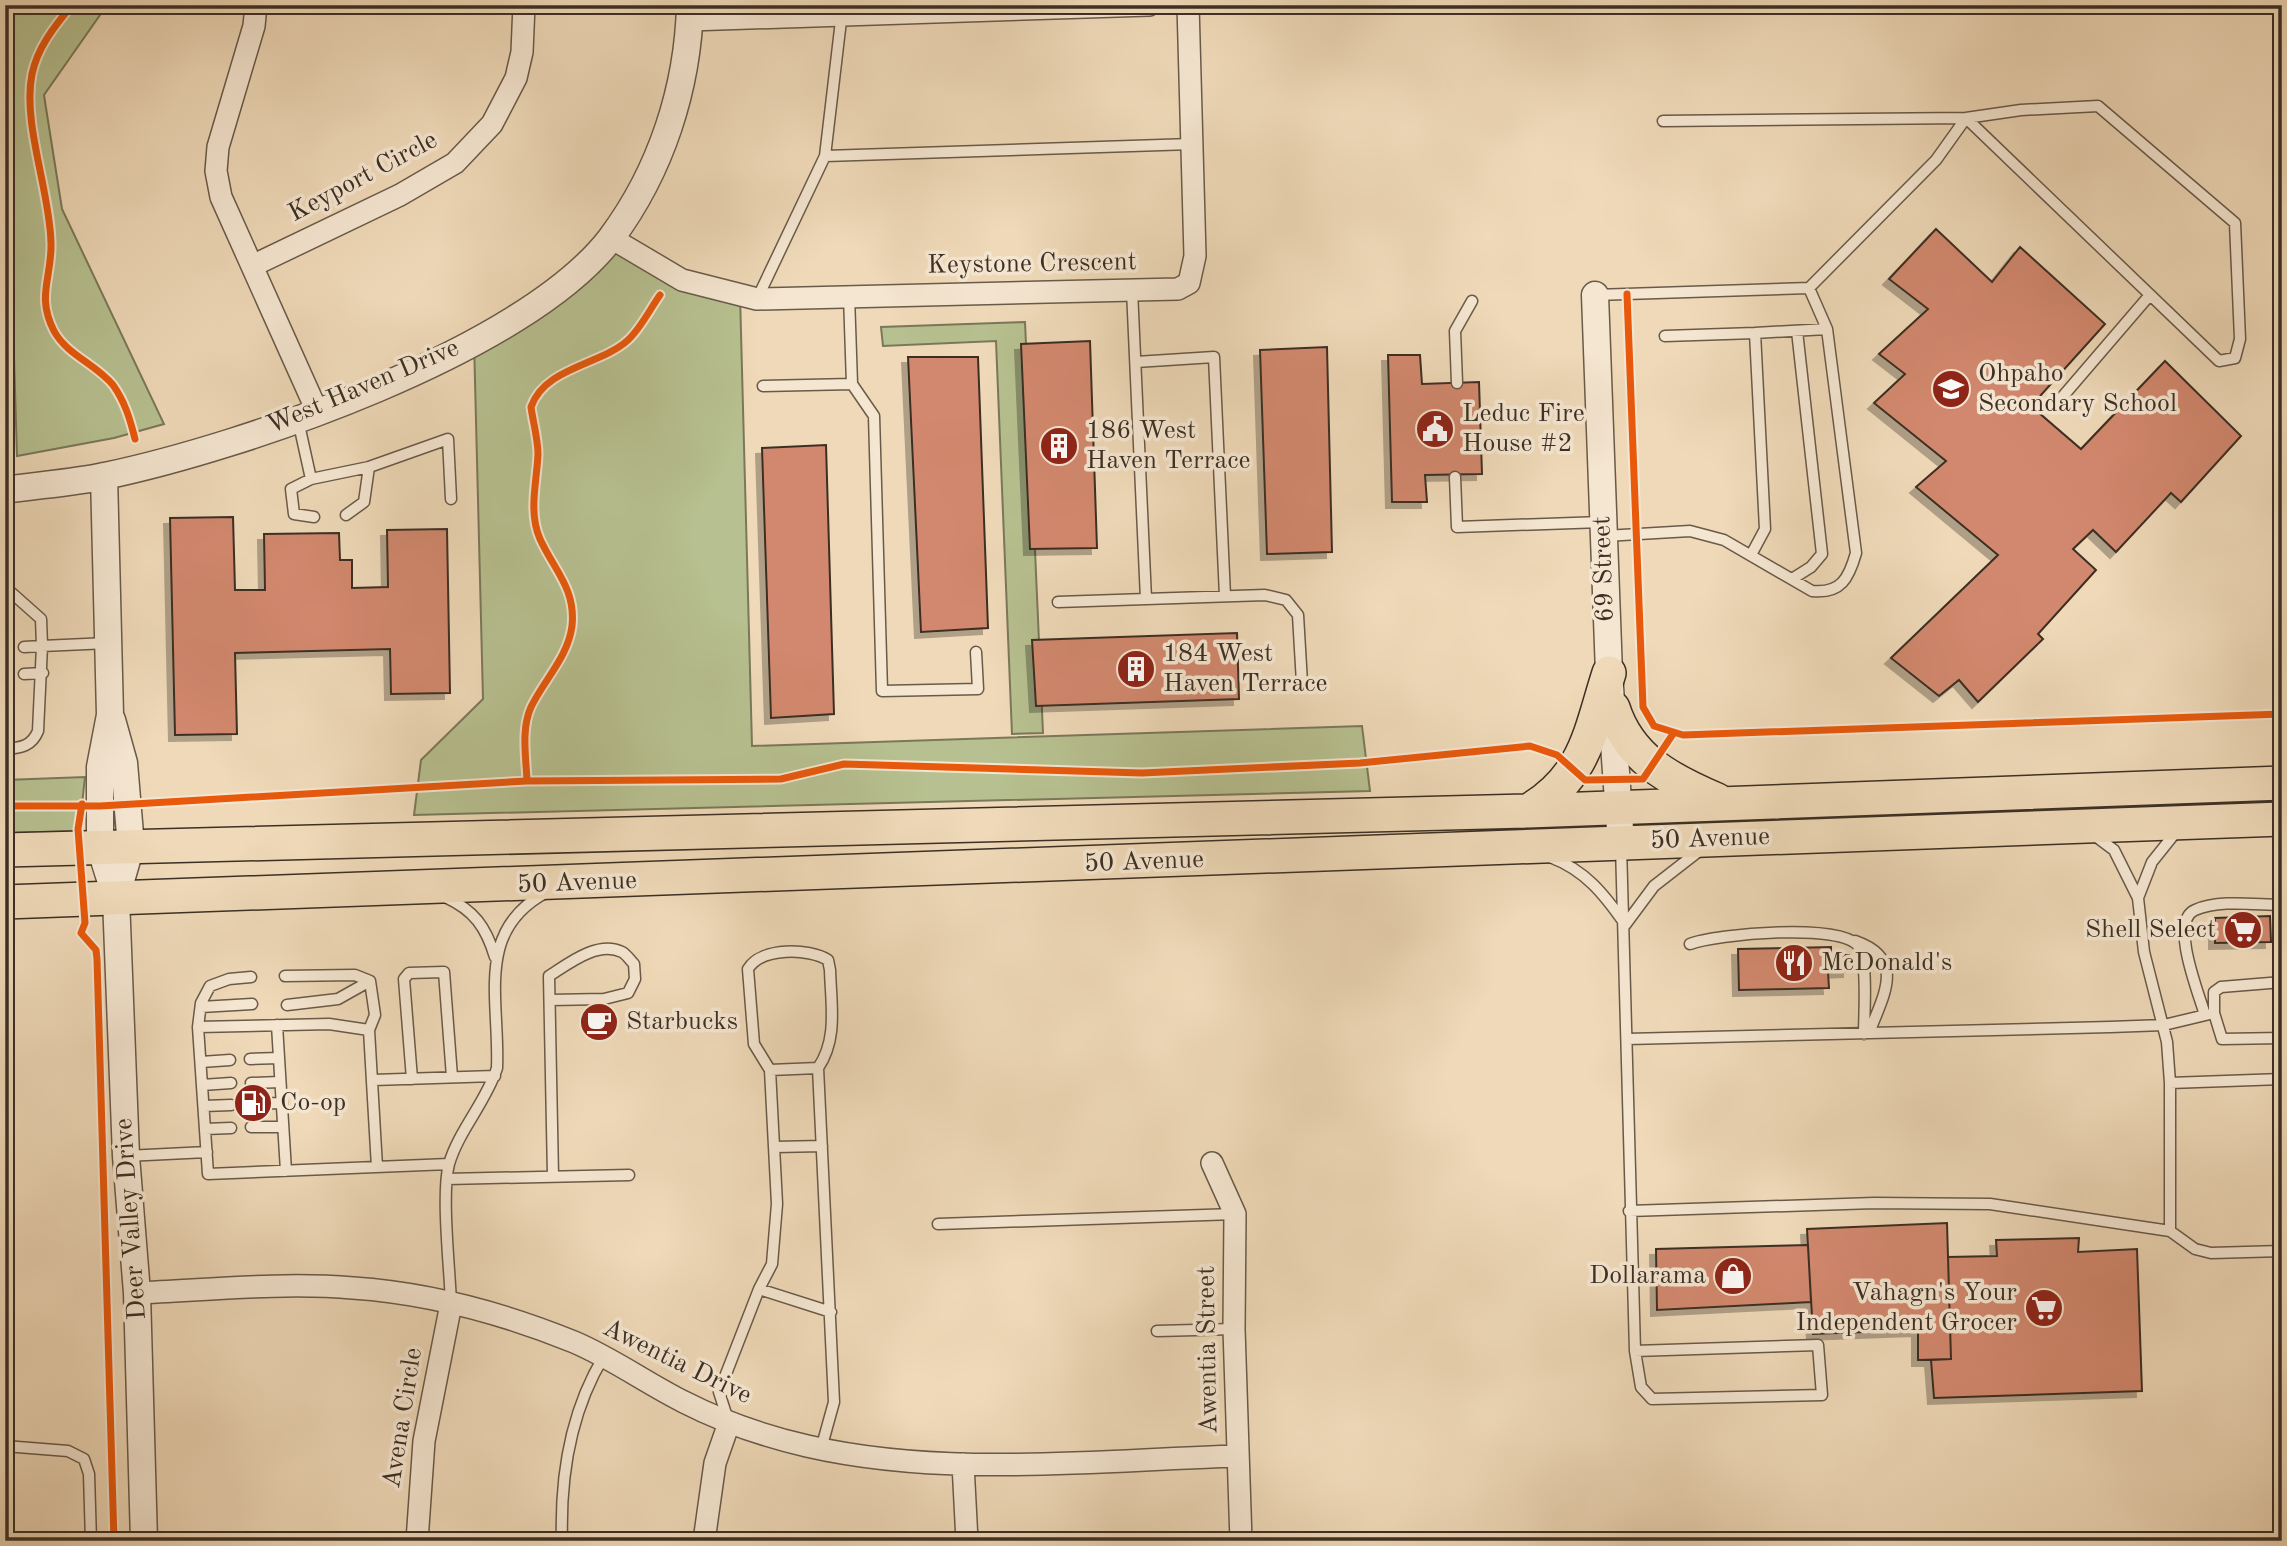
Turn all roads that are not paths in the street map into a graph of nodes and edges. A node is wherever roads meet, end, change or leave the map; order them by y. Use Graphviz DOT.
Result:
graph roads {
  1 [pos="256,5"];
  2 [pos="524,5"];
  3 [pos="1149,5"];
  4 [pos="1188,5"];
  5 [pos="842,10"];
  6 [pos="690,12"];
  7 [pos="1966,118"];
  8 [pos="1663,121"];
  9 [pos="1192,144"];
  10 [pos="825,156"];
  11 [pos="611,238"];
  12 [pos="252,266"];
  13 [pos="1809,288"];
  14 [pos="1132,290"];
  15 [pos="1595,295"];
  16 [pos="849,296"];
  17 [pos="2149,296"];
  18 [pos="757,299"];
  19 [pos="1472,301"];
  20 [pos="1827,329"];
  21 [pos="1797,331"];
  22 [pos="1755,332"];
  23 [pos="1665,336"];
  24 [pos="1136,362"];
  25 [pos="1457,383"];
  26 [pos="852,384"];
  27 [pos="764,386"];
  28 [pos="2058,402"];
  29 [pos="307,414"];
  30 [pos="369,467"];
  31 [pos="104,476"];
  32 [pos="1455,477"];
  33 [pos="311,479"];
  34 [pos="5,490"];
  35 [pos="451,499"];
  36 [pos="346,515"];
  37 [pos="314,517"];
  38 [pos="1603,529"];
  39 [pos="1751,555"];
  40 [pos="1792,579"];
  41 [pos="5,587"];
  42 [pos="1224,596"];
  43 [pos="1146,599"];
  44 [pos="1058,602"];
  45 [pos="108,643"];
  46 [pos="43,646"];
  47 [pos="24,647"];
  48 [pos="976,652"];
  49 [pos="43,673"];
  50 [pos="1609,673"];
  51 [pos="24,674"];
  52 [pos="1303,683"];
  53 [pos="1613,708"];
  54 [pos="5,749"];
  55 [pos="2282,783"];
  56 [pos="1725,804"];
  57 [pos="1618,808"];
  58 [pos="1528,811"];
  59 [pos="2282,819"];
  60 [pos="2187,822"];
  61 [pos="2072,825"];
  62 [pos="1716,839"];
  63 [pos="1621,843"];
  64 [pos="115,846"];
  65 [pos="1510,847"];
  66 [pos="5,849"];
  67 [pos="563,884"];
  68 [pos="425,888"];
  69 [pos="116,898"];
  70 [pos="2138,898"];
  71 [pos="5,902"];
  72 [pos="2282,905"];
  73 [pos="1625,925"];
  74 [pos="1846,937"];
  75 [pos="1690,944"];
  76 [pos="496,960"];
  77 [pos="285,976"];
  78 [pos="251,977"];
  79 [pos="370,981"];
  80 [pos="2282,982"];
  81 [pos="550,1000"];
  82 [pos="252,1004"];
  83 [pos="287,1005"];
  84 [pos="201,1007"];
  85 [pos="2209,1014"];
  86 [pos="2164,1024"];
  87 [pos="277,1025"];
  88 [pos="198,1027"];
  89 [pos="369,1030"];
  90 [pos="1866,1033"];
  91 [pos="2282,1038"];
  92 [pos="1628,1040"];
  93 [pos="279,1058"];
  94 [pos="250,1059"];
  95 [pos="230,1060"];
  96 [pos="201,1062"];
  97 [pos="818,1068"];
  98 [pos="770,1070"];
  99 [pos="495,1076"];
  100 [pos="452,1077"];
  101 [pos="412,1079"];
  102 [pos="2282,1079"];
  103 [pos="373,1080"];
  104 [pos="280,1082"];
  105 [pos="230,1083"];
  106 [pos="251,1083"];
  107 [pos="2170,1083"];
  108 [pos="202,1085"];
  109 [pos="250,1104"];
  110 [pos="281,1104"];
  111 [pos="231,1105"];
  112 [pos="204,1106"];
  113 [pos="283,1127"];
  114 [pos="231,1128"];
  115 [pos="251,1128"];
  116 [pos="205,1129"];
  117 [pos="822,1146"];
  118 [pos="775,1147"];
  119 [pos="207,1152"];
  120 [pos="126,1156"];
  121 [pos="1212,1163"];
  122 [pos="449,1164"];
  123 [pos="377,1167"];
  124 [pos="286,1171"];
  125 [pos="629,1175"];
  126 [pos="553,1176"];
  127 [pos="447,1179"];
  128 [pos="1629,1211"];
  129 [pos="1235,1214"];
  130 [pos="938,1224"];
  131 [pos="2170,1231"];
  132 [pos="2282,1251"];
  133 [pos="759,1289"];
  134 [pos="137,1293"];
  135 [pos="451,1304"];
  136 [pos="831,1312"];
  137 [pos="1234,1329"];
  138 [pos="1157,1331"];
  139 [pos="1635,1351"];
  140 [pos="604,1356"];
  141 [pos="729,1423"];
  142 [pos="5,1446"];
  143 [pos="821,1449"];
  144 [pos="1238,1455"];
  145 [pos="963,1464"];
  146 [pos="91,1541"];
  147 [pos="144,1541"];
  148 [pos="417,1541"];
  149 [pos="562,1541"];
  150 [pos="704,1541"];
  151 [pos="967,1541"];
  152 [pos="1241,1541"];
  1 -- 12 [label="street"];
  2 -- 12 [label="street, Keyport Circle"];
  3 -- 5 [label="street"];
  4 -- 9 [label="street, Keystone Crescent"];
  5 -- 6 [label="street"];
  5 -- 10 [label="lane"];
  6 -- 11 [label="street, West Haven Drive"];
  7 -- 8 [label="lane"];
  7 -- 13 [label="lane"];
  7 -- 17 [label="lane"];
  7 -- 17 [label="lane"];
  9 -- 10 [label="lane"];
  9 -- 14 [label="street, Keystone Crescent"];
  10 -- 18 [label="lane"];
  11 -- 18 [label="street, Keystone Crescent"];
  11 -- 29 [label="street, West Haven Drive"];
  12 -- 29 [label="street"];
  13 -- 15 [label="lane"];
  13 -- 20 [label="lane"];
  14 -- 16 [label="street, Keystone Crescent"];
  14 -- 24 [label="lane"];
  15 -- 38 [label="street, 69 Street"];
  16 -- 18 [label="street, Keystone Crescent"];
  16 -- 26 [label="lane"];
  17 -- 28 [label="lane"];
  19 -- 25 [label="lane"];
  20 -- 21 [label="lane"];
  20 -- 40 [label="lane"];
  21 -- 22 [label="lane"];
  21 -- 40 [label="lane"];
  22 -- 23 [label="lane"];
  22 -- 39 [label="lane"];
  24 -- 42 [label="lane"];
  24 -- 43 [label="lane"];
  26 -- 27 [label="lane"];
  26 -- 48 [label="lane"];
  29 -- 31 [label="street, West Haven Drive"];
  29 -- 33 [label="lane"];
  30 -- 33 [label="lane"];
  30 -- 35 [label="lane"];
  30 -- 36 [label="lane"];
  31 -- 34 [label="street, West Haven Drive"];
  31 -- 45 [label="street, Deer Valley Drive"];
  32 -- 38 [label="lane"];
  33 -- 37 [label="lane"];
  38 -- 39 [label="lane"];
  38 -- 50 [label="street, 69 Street"];
  39 -- 40 [label="lane"];
  41 -- 46 [label="lane"];
  42 -- 43 [label="lane"];
  42 -- 52 [label="lane"];
  43 -- 44 [label="lane"];
  45 -- 46 [label="lane"];
  45 -- 64 [label="street, Deer Valley Drive"];
  46 -- 47 [label="lane"];
  46 -- 49 [label="lane"];
  49 -- 51 [label="lane"];
  49 -- 54 [label="lane"];
  50 -- 53 [label="street, 69 Street"];
  50 -- 58 [label="main road"];
  53 -- 56 [label="main road"];
  53 -- 57 [label="street, 69 Street"];
  55 -- 56 [label="main road, 50 Avenue"];
  56 -- 57 [label="main road, 50 Avenue"];
  57 -- 58 [label="main road, 50 Avenue"];
  57 -- 63 [label="street, 69 Street"];
  58 -- 64 [label="main road, 50 Avenue"];
  59 -- 60 [label="main road, 50 Avenue"];
  60 -- 61 [label="main road, 50 Avenue"];
  60 -- 70 [label="lane"];
  61 -- 62 [label="main road, 50 Avenue"];
  61 -- 70 [label="lane"];
  62 -- 63 [label="main road, 50 Avenue"];
  62 -- 73 [label="lane"];
  63 -- 65 [label="main road, 50 Avenue"];
  63 -- 73 [label="lane"];
  64 -- 66 [label="main road, 50 Avenue"];
  64 -- 69 [label="street, Deer Valley Drive"];
  65 -- 67 [label="main road, 50 Avenue"];
  65 -- 73 [label="lane"];
  67 -- 68 [label="main road, 50 Avenue"];
  67 -- 76 [label="lane"];
  68 -- 69 [label="main road, 50 Avenue"];
  68 -- 76 [label="lane"];
  69 -- 71 [label="main road, 50 Avenue"];
  69 -- 120 [label="street, Deer Valley Drive"];
  70 -- 86 [label="lane"];
  72 -- 85 [label="lane"];
  73 -- 92 [label="lane"];
  74 -- 75 [label="lane"];
  74 -- 90 [label="lane"];
  74 -- 90 [label="lane"];
  76 -- 99 [label="lane"];
  77 -- 79 [label="lane"];
  78 -- 84 [label="lane"];
  79 -- 83 [label="lane"];
  79 -- 89 [label="lane"];
  80 -- 85 [label="lane"];
  81 -- 81 [label="lane"];
  81 -- 126 [label="lane"];
  82 -- 84 [label="lane"];
  84 -- 88 [label="lane"];
  85 -- 86 [label="lane"];
  85 -- 91 [label="lane"];
  86 -- 90 [label="lane"];
  86 -- 107 [label="lane"];
  87 -- 88 [label="lane"];
  87 -- 89 [label="lane"];
  87 -- 93 [label="lane"];
  88 -- 96 [label="lane"];
  89 -- 103 [label="lane"];
  90 -- 92 [label="lane"];
  92 -- 128 [label="lane"];
  93 -- 94 [label="lane"];
  93 -- 104 [label="lane"];
  95 -- 96 [label="lane"];
  96 -- 108 [label="lane"];
  97 -- 98 [label="lane"];
  97 -- 98 [label="lane"];
  97 -- 117 [label="lane"];
  98 -- 118 [label="lane"];
  99 -- 100 [label="lane"];
  99 -- 122 [label="lane"];
  100 -- 101 [label="lane"];
  100 -- 101 [label="lane"];
  101 -- 103 [label="lane"];
  102 -- 107 [label="lane"];
  103 -- 123 [label="lane"];
  104 -- 106 [label="lane"];
  104 -- 110 [label="lane"];
  105 -- 108 [label="lane"];
  107 -- 131 [label="lane"];
  108 -- 112 [label="lane"];
  109 -- 110 [label="lane"];
  110 -- 113 [label="lane"];
  111 -- 112 [label="lane"];
  112 -- 116 [label="lane"];
  113 -- 115 [label="lane"];
  113 -- 124 [label="lane"];
  114 -- 116 [label="lane"];
  116 -- 119 [label="lane"];
  117 -- 118 [label="lane"];
  117 -- 136 [label="lane"];
  118 -- 133 [label="lane"];
  119 -- 120 [label="lane"];
  119 -- 124 [label="lane"];
  120 -- 134 [label="street, Deer Valley Drive"];
  121 -- 129 [label="street, Awentia Street"];
  122 -- 123 [label="lane"];
  122 -- 127 [label="lane"];
  123 -- 124 [label="lane"];
  125 -- 126 [label="lane"];
  126 -- 127 [label="lane"];
  127 -- 135 [label="lane"];
  128 -- 131 [label="lane"];
  128 -- 139 [label="lane"];
  129 -- 130 [label="lane"];
  129 -- 137 [label="street, Awentia Street"];
  131 -- 132 [label="lane"];
  133 -- 136 [label="lane"];
  133 -- 141 [label="lane"];
  134 -- 135 [label="street, Awentia Drive"];
  134 -- 147 [label="street, Deer Valley Drive"];
  135 -- 140 [label="street, Awentia Drive"];
  135 -- 148 [label="street, Avena Circle"];
  136 -- 143 [label="lane"];
  137 -- 138 [label="lane"];
  137 -- 144 [label="street, Awentia Street"];
  139 -- 139 [label="lane"];
  140 -- 141 [label="street, Awentia Drive"];
  140 -- 149 [label="lane"];
  141 -- 143 [label="street, Awentia Drive"];
  141 -- 150 [label="street"];
  142 -- 146 [label="lane"];
  143 -- 145 [label="street, Awentia Drive"];
  144 -- 145 [label="street, Awentia Drive"];
  144 -- 152 [label="street, Awentia Street"];
  145 -- 151 [label="street"];
}
